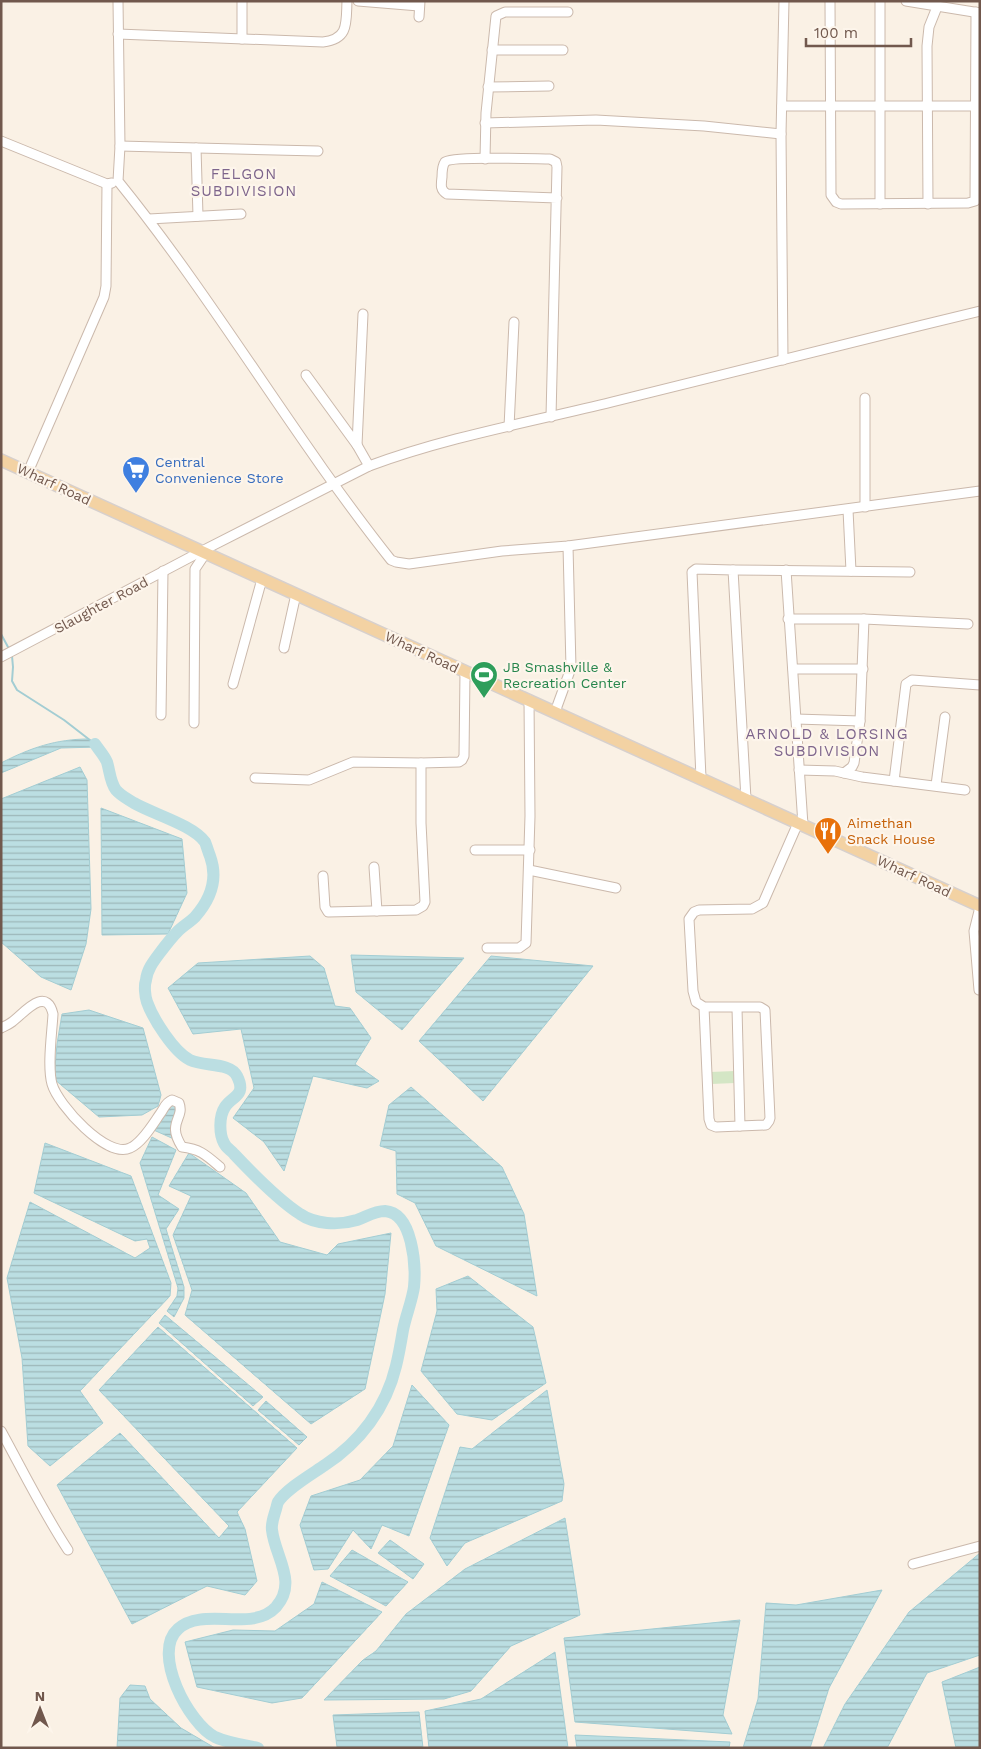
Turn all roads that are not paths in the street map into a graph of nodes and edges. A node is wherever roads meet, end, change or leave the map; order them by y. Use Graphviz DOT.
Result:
graph roads {
  1 [pos="118,1"];
  2 [pos="242,1"];
  3 [pos="347,1"];
  4 [pos="358,1"];
  5 [pos="784,1"];
  6 [pos="830,1"];
  7 [pos="880,1"];
  8 [pos="906,1"];
  9 [pos="419,3"];
  10 [pos="962,6"];
  11 [pos="937,7"];
  12 [pos="568,12"];
  13 [pos="978,12"];
  14 [pos="419,17"];
  15 [pos="118,34"];
  16 [pos="242,39"];
  17 [pos="492,50"];
  18 [pos="563,50"];
  19 [pos="549,86"];
  20 [pos="488,87"];
  21 [pos="831,105"];
  22 [pos="782,106"];
  23 [pos="880,106"];
  24 [pos="927,106"];
  25 [pos="975,106"];
  26 [pos="485,123"];
  27 [pos="781,134"];
  28 [pos="1,141"];
  29 [pos="120,146"];
  30 [pos="196,148"];
  31 [pos="318,151"];
  32 [pos="485,159"];
  33 [pos="118,181"];
  34 [pos="107,184"];
  35 [pos="557,198"];
  36 [pos="880,204"];
  37 [pos="928,204"];
  38 [pos="241,214"];
  39 [pos="198,216"];
  40 [pos="149,219"];
  41 [pos="980,310"];
  42 [pos="363,314"];
  43 [pos="514,322"];
  44 [pos="784,360"];
  45 [pos="306,375"];
  46 [pos="865,398"];
  47 [pos="551,417"];
  48 [pos="509,426"];
  49 [pos="357,445"];
  50 [pos="1,460"];
  51 [pos="369,466"];
  52 [pos="28,472"];
  53 [pos="334,484"];
  54 [pos="980,491"];
  55 [pos="865,507"];
  56 [pos="848,510"];
  57 [pos="568,546"];
  58 [pos="202,553"];
  59 [pos="732,570"];
  60 [pos="786,570"];
  61 [pos="163,571"];
  62 [pos="851,571"];
  63 [pos="910,572"];
  64 [pos="262,579"];
  65 [pos="296,594"];
  66 [pos="788,619"];
  67 [pos="864,619"];
  68 [pos="968,624"];
  69 [pos="284,648"];
  70 [pos="1,658"];
  71 [pos="793,669"];
  72 [pos="863,669"];
  73 [pos="465,672"];
  74 [pos="233,684"];
  75 [pos="980,686"];
  76 [pos="529,700"];
  77 [pos="555,712"];
  78 [pos="162,715"];
  79 [pos="945,717"];
  80 [pos="796,719"];
  81 [pos="860,721"];
  82 [pos="194,723"];
  83 [pos="421,763"];
  84 [pos="799,770"];
  85 [pos="844,772"];
  86 [pos="255,778"];
  87 [pos="701,778"];
  88 [pos="894,781"];
  89 [pos="936,785"];
  90 [pos="964,790"];
  91 [pos="746,799"];
  92 [pos="800,824"];
  93 [pos="475,850"];
  94 [pos="530,850"];
  95 [pos="374,867"];
  96 [pos="529,870"];
  97 [pos="323,876"];
  98 [pos="616,888"];
  99 [pos="980,907"];
  100 [pos="376,911"];
  101 [pos="487,948"];
  102 [pos="979,990"];
  103 [pos="704,1007"];
  104 [pos="737,1008"];
  105 [pos="1,1028"];
  106 [pos="740,1126"];
  107 [pos="220,1167"];
  108 [pos="1,1431"];
  109 [pos="980,1546"];
  110 [pos="68,1550"];
  111 [pos="913,1564"];
  1 -- 15 [label="street"];
  2 -- 16 [label="street"];
  3 -- 16 [label="street"];
  4 -- 9 [label="street"];
  5 -- 22 [label="street"];
  6 -- 21 [label="street"];
  7 -- 23 [label="street"];
  8 -- 11 [label="street"];
  9 -- 14 [label="street"];
  10 -- 11 [label="street"];
  10 -- 13 [label="street"];
  11 -- 24 [label="street"];
  12 -- 17 [label="street"];
  13 -- 25 [label="street"];
  15 -- 16 [label="street"];
  15 -- 29 [label="street"];
  17 -- 18 [label="street"];
  17 -- 20 [label="street"];
  19 -- 20 [label="street"];
  20 -- 26 [label="street"];
  21 -- 22 [label="street"];
  21 -- 23 [label="street"];
  21 -- 36 [label="street"];
  22 -- 27 [label="street"];
  23 -- 24 [label="street"];
  23 -- 36 [label="street"];
  24 -- 25 [label="street"];
  24 -- 37 [label="street"];
  25 -- 37 [label="street"];
  26 -- 27 [label="street"];
  26 -- 32 [label="street"];
  27 -- 44 [label="street"];
  28 -- 34 [label="street"];
  29 -- 30 [label="street"];
  29 -- 33 [label="street"];
  30 -- 31 [label="street"];
  30 -- 39 [label="street"];
  32 -- 35 [label="street"];
  32 -- 35 [label="street"];
  33 -- 34 [label="street"];
  33 -- 40 [label="street"];
  34 -- 52 [label="street"];
  35 -- 47 [label="street"];
  36 -- 37 [label="street"];
  38 -- 39 [label="street"];
  39 -- 40 [label="street"];
  40 -- 53 [label="street"];
  41 -- 44 [label="street, Slaughter Road"];
  42 -- 49 [label="street"];
  43 -- 48 [label="street"];
  44 -- 47 [label="street, Slaughter Road"];
  45 -- 49 [label="street"];
  46 -- 55 [label="street"];
  47 -- 48 [label="street, Slaughter Road"];
  48 -- 51 [label="street, Slaughter Road"];
  49 -- 51 [label="street"];
  50 -- 52 [label="main road, Wharf Road"];
  51 -- 53 [label="street, Slaughter Road"];
  52 -- 58 [label="main road, Wharf Road"];
  53 -- 57 [label="street"];
  53 -- 58 [label="street, Slaughter Road"];
  54 -- 55 [label="street"];
  55 -- 56 [label="street"];
  56 -- 57 [label="street"];
  56 -- 62 [label="street"];
  57 -- 77 [label="street"];
  58 -- 61 [label="street, Slaughter Road"];
  58 -- 64 [label="main road, Wharf Road"];
  58 -- 82 [label="street"];
  59 -- 60 [label="street"];
  59 -- 87 [label="street"];
  59 -- 91 [label="street"];
  60 -- 62 [label="street"];
  60 -- 66 [label="street"];
  61 -- 70 [label="street, Slaughter Road"];
  61 -- 78 [label="street"];
  62 -- 63 [label="street"];
  64 -- 65 [label="main road, Wharf Road"];
  64 -- 74 [label="street"];
  65 -- 69 [label="street"];
  65 -- 73 [label="main road, Wharf Road"];
  66 -- 67 [label="street"];
  66 -- 71 [label="street"];
  67 -- 68 [label="street"];
  67 -- 72 [label="street"];
  71 -- 72 [label="street"];
  71 -- 80 [label="street"];
  72 -- 81 [label="street"];
  73 -- 76 [label="main road, Wharf Road"];
  73 -- 83 [label="street"];
  75 -- 88 [label="street"];
  76 -- 77 [label="main road, Wharf Road"];
  76 -- 94 [label="street"];
  77 -- 87 [label="main road, Wharf Road"];
  79 -- 89 [label="street"];
  80 -- 81 [label="street"];
  80 -- 84 [label="street"];
  81 -- 85 [label="street"];
  83 -- 86 [label="street"];
  83 -- 100 [label="street"];
  84 -- 85 [label="street"];
  84 -- 92 [label="street"];
  85 -- 88 [label="street"];
  87 -- 91 [label="main road, Wharf Road"];
  88 -- 89 [label="street"];
  89 -- 90 [label="street"];
  91 -- 92 [label="main road, Wharf Road"];
  92 -- 99 [label="main road, Wharf Road"];
  92 -- 103 [label="street"];
  93 -- 94 [label="street"];
  94 -- 96 [label="street"];
  95 -- 100 [label="street"];
  96 -- 98 [label="street"];
  96 -- 101 [label="street"];
  97 -- 100 [label="street"];
  99 -- 102 [label="street"];
  103 -- 104 [label="street"];
  103 -- 106 [label="street"];
  104 -- 106 [label="street"];
  104 -- 106 [label="street"];
  105 -- 107 [label="street"];
  108 -- 110 [label="street"];
  109 -- 111 [label="street"];
}
